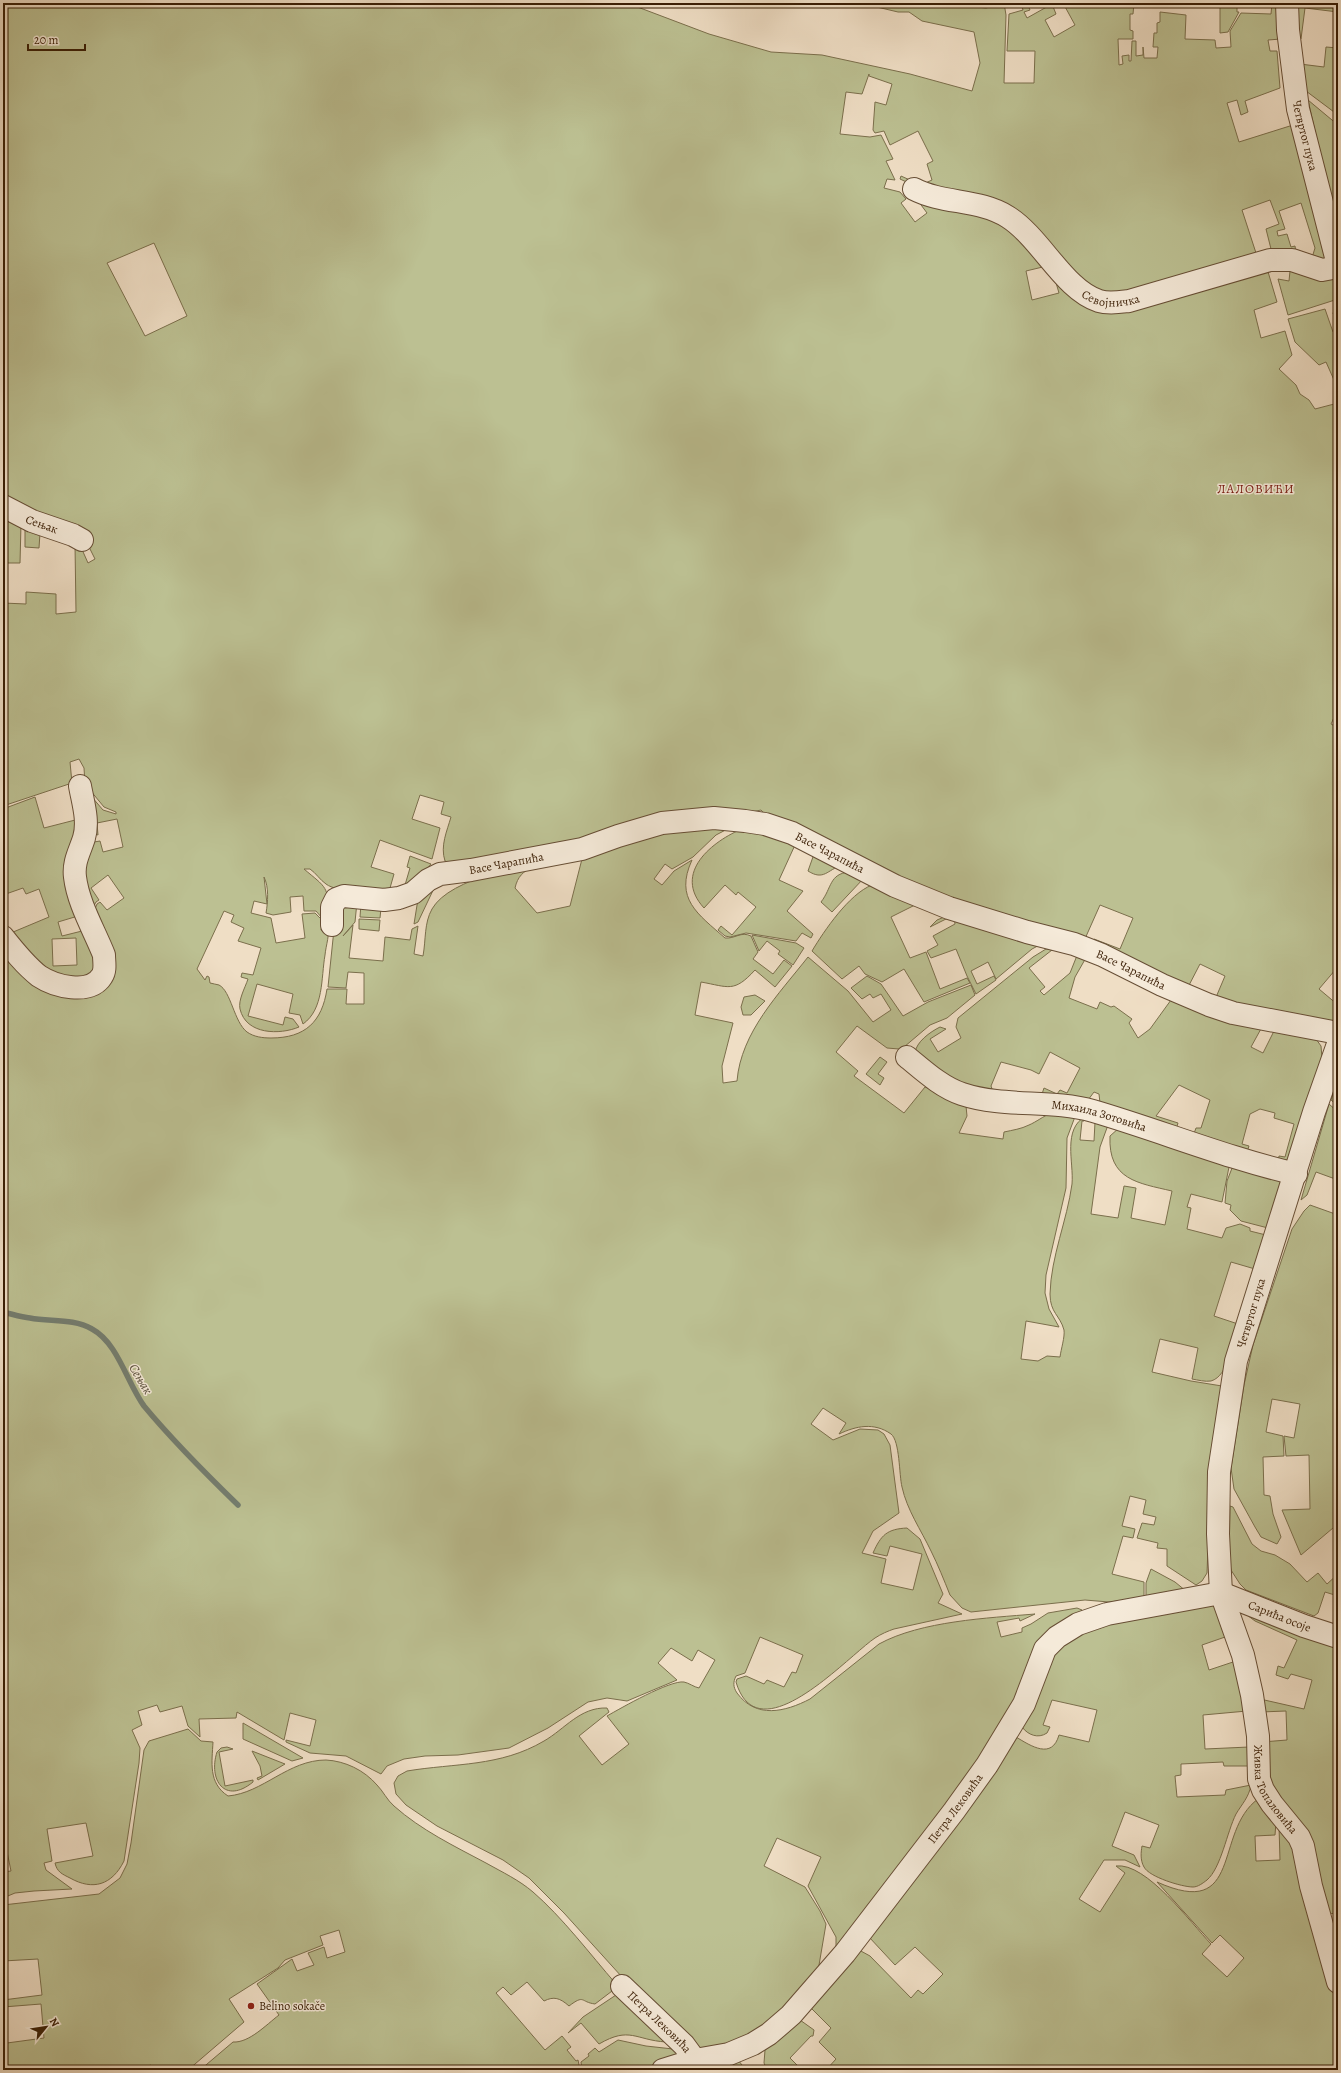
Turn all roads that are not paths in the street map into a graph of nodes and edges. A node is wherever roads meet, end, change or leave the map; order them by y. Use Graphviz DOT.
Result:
graph roads {
  1 [pos="1287,3"];
  2 [pos="914,190"];
  3 [pos="1338,266"];
  4 [pos="3,506"];
  5 [pos="82,540"];
  6 [pos="80,786"];
  7 [pos="332,925"];
  8 [pos="3,937"];
  9 [pos="1338,1033"];
  10 [pos="1338,1044"];
  11 [pos="906,1056"];
  12 [pos="1296,1174"];
  13 [pos="1221,1593"];
  14 [pos="1338,1637"];
  15 [pos="1338,1982"];
  16 [pos="622,1986"];
  17 [pos="695,2060"];
  18 [pos="663,2070"];
  1 -- 3 [label="street, Четвртог пука"];
  2 -- 3 [label="street, Севојничка"];
  4 -- 5 [label="street, Сењак"];
  6 -- 8 [label="street"];
  7 -- 9 [label="street, Васе Чарапића"];
  10 -- 12 [label="street, Четвртог пука"];
  11 -- 12 [label="street, Михаила Зотовића"];
  12 -- 13 [label="street, Четвртог пука"];
  13 -- 14 [label="street, Сарића осоје"];
  13 -- 15 [label="street, Живка Топаловића"];
  13 -- 17 [label="street, Петра Лековића"];
  16 -- 17 [label="street, Петра Лековића"];
  17 -- 18 [label="street, Петра Лековића"];
}
